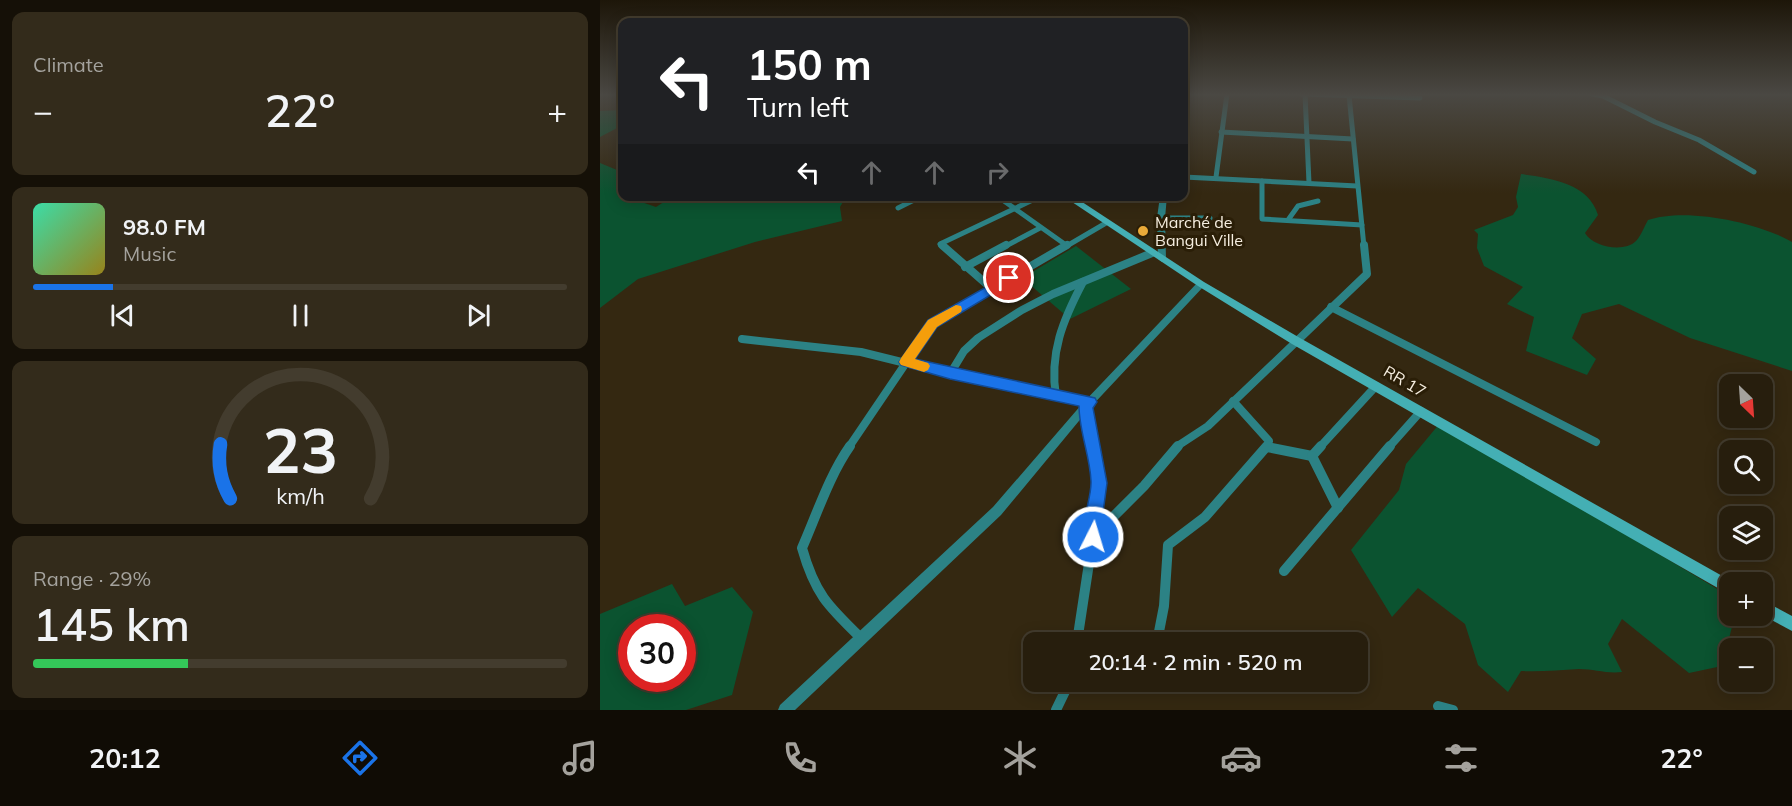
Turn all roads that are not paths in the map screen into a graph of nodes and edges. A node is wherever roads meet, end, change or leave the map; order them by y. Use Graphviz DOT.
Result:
graph roads {
  1 [pos="1222,127"];
  2 [pos="1306,127"];
  3 [pos="1352,127"];
  4 [pos="1669,127"];
  5 [pos="1221,132"];
  6 [pos="1307,137"];
  7 [pos="1353,140"];
  8 [pos="1754,172"];
  9 [pos="1188,177"];
  10 [pos="1216,177"];
  11 [pos="1262,181"];
  12 [pos="1310,183"];
  13 [pos="1357,186"];
  14 [pos="912,201"];
  15 [pos="1004,201"];
  16 [pos="1031,201"];
  17 [pos="1074,201"];
  18 [pos="1163,201"];
  19 [pos="1318,201"];
  20 [pos="898,208"];
  21 [pos="1014,209"];
  22 [pos="1161,218"];
  23 [pos="1210,218"];
  24 [pos="1288,220"];
  25 [pos="1106,223"];
  26 [pos="1362,225"];
  27 [pos="1040,228"];
  28 [pos="1066,245"];
  29 [pos="1157,256"];
  30 [pos="965,267"];
  31 [pos="1083,282"];
  32 [pos="1201,284"];
  33 [pos="990,288"];
  34 [pos="1331,307"];
  35 [pos="742,339"];
  36 [pos="1296,340"];
  37 [pos="906,362"];
  38 [pos="950,374"];
  39 [pos="1376,386"];
  40 [pos="1056,397"];
  41 [pos="1233,401"];
  42 [pos="1087,405"];
  43 [pos="1421,411"];
  44 [pos="1596,442"];
  45 [pos="1267,447"];
  46 [pos="1312,456"];
  47 [pos="1338,508"];
  48 [pos="1093,537"];
  49 [pos="1284,571"];
  50 [pos="1719,582"];
  51 [pos="1773,613"];
  52 [pos="1792,624"];
  53 [pos="1079,632"];
  54 [pos="1160,632"];
  55 [pos="861,638"];
  56 [pos="1065,692"];
  57 [pos="1438,706"];
  58 [pos="1058,709"];
  59 [pos="785,710"];
  60 [pos="1454,710"];
  1 -- 5 [label="street"];
  2 -- 6 [label="street"];
  3 -- 7 [label="street"];
  4 -- 8 [label="street"];
  5 -- 6 [label="street"];
  5 -- 10 [label="street"];
  6 -- 7 [label="street"];
  6 -- 12 [label="street"];
  7 -- 13 [label="street"];
  9 -- 10 [label="street"];
  10 -- 11 [label="street"];
  11 -- 12 [label="street"];
  11 -- 24 [label="street"];
  12 -- 13 [label="street"];
  13 -- 26 [label="street"];
  14 -- 20 [label="street"];
  15 -- 21 [label="street"];
  16 -- 21 [label="street"];
  17 -- 25 [label="main road, RR 17 / RR 17"];
  18 -- 22 [label="street"];
  19 -- 24 [label="street"];
  21 -- 27 [label="street"];
  21 -- 30 [label="street"];
  22 -- 23 [label="street"];
  22 -- 29 [label="street"];
  24 -- 26 [label="street"];
  25 -- 28 [label="street"];
  25 -- 29 [label="main road, RR 17 / RR 17"];
  26 -- 34 [label="street"];
  27 -- 28 [label="street"];
  27 -- 30 [label="street"];
  28 -- 33 [label="street"];
  29 -- 31 [label="street"];
  29 -- 32 [label="main road, RR 17 / RR 17"];
  30 -- 33 [label="street"];
  31 -- 38 [label="street"];
  31 -- 40 [label="street"];
  32 -- 36 [label="main road, RR 17 / RR 17"];
  32 -- 42 [label="street"];
  33 -- 37 [label="street"];
  34 -- 36 [label="street"];
  34 -- 44 [label="street"];
  35 -- 37 [label="street"];
  36 -- 39 [label="main road, RR 17 / RR 17"];
  36 -- 41 [label="street"];
  37 -- 38 [label="street"];
  37 -- 55 [label="street"];
  38 -- 40 [label="street"];
  39 -- 43 [label="main road, RR 17 / RR 17"];
  39 -- 46 [label="street"];
  40 -- 42 [label="street"];
  41 -- 45 [label="street"];
  41 -- 48 [label="street"];
  42 -- 48 [label="street"];
  42 -- 55 [label="street"];
  43 -- 47 [label="street"];
  43 -- 50 [label="main road, RR 17 / RR 17"];
  45 -- 46 [label="street"];
  45 -- 54 [label="street"];
  46 -- 47 [label="street"];
  47 -- 49 [label="street"];
  48 -- 53 [label="street"];
  51 -- 52 [label="main road"];
  55 -- 59 [label="street"];
  56 -- 58 [label="street"];
  57 -- 60 [label="street"];
}
